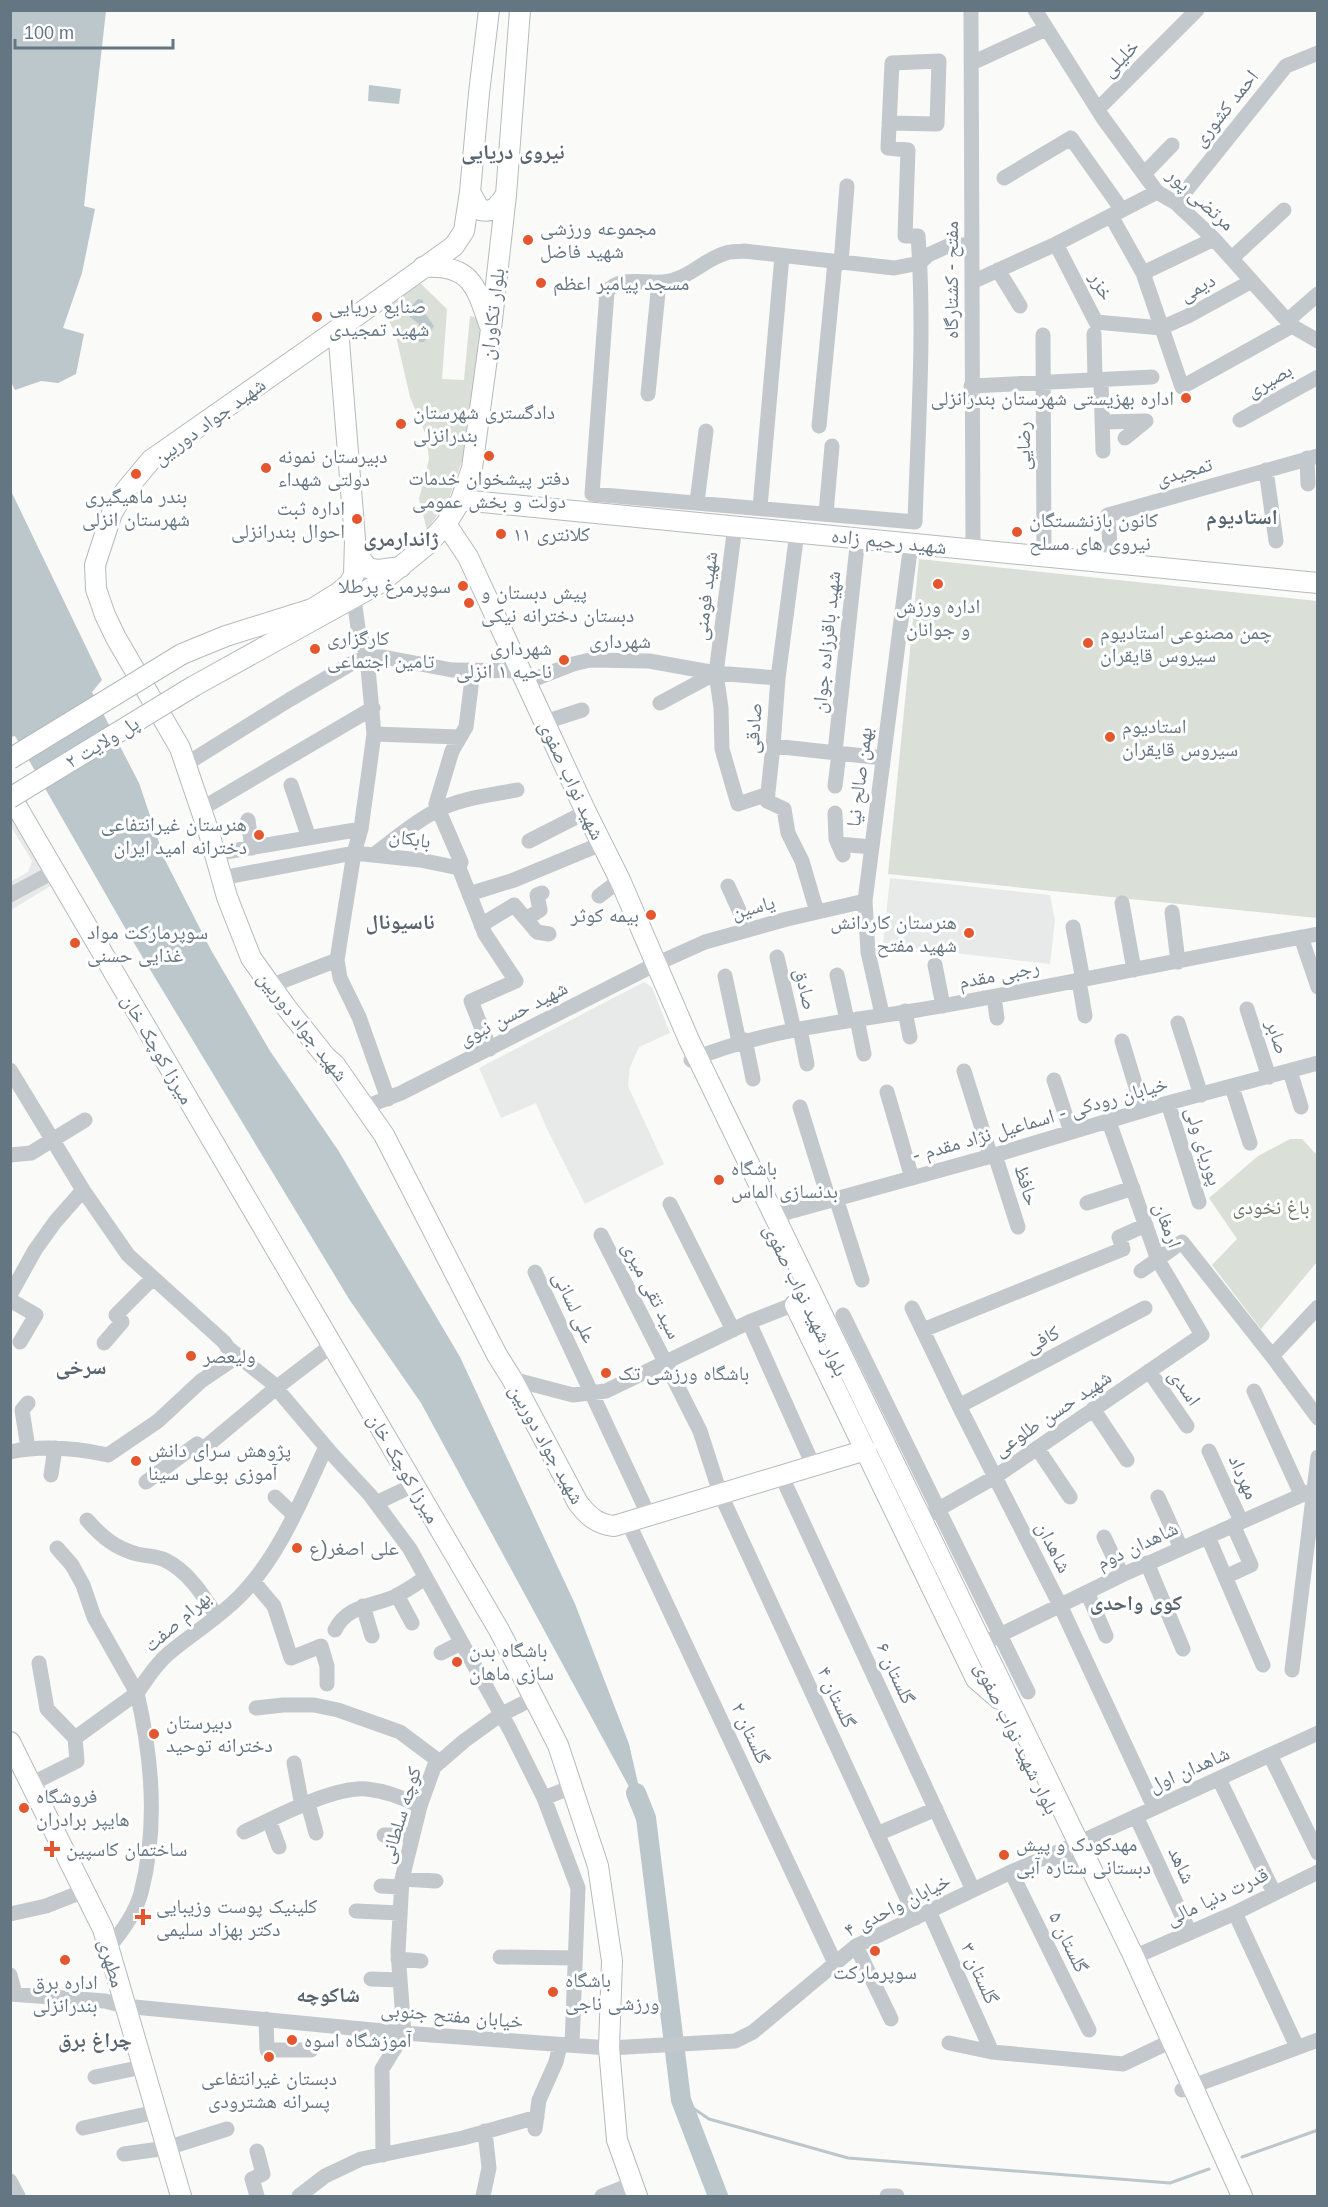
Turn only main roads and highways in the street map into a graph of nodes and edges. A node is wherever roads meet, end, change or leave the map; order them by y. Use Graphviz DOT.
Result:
graph roads {
  1 [pos="489,10"];
  2 [pos="520,10"];
  3 [pos="471,192"];
  4 [pos="506,195"];
  5 [pos="423,267"];
  6 [pos="338,329"];
  7 [pos="491,329"];
  8 [pos="461,500"];
  9 [pos="446,524"];
  10 [pos="355,539"];
  11 [pos="401,567"];
  12 [pos="1317,582"];
  13 [pos="354,599"];
  14 [pos="10,759"];
  15 [pos="10,796"];
  16 [pos="692,1053"];
  17 [pos="805,1300"];
  18 [pos="866,1450"];
  19 [pos="999,1699"];
  20 [pos="10,1742"];
  21 [pos="15,1764"];
  22 [pos="1074,1845"];
  23 [pos="1187,2088"];
  24 [pos="635,2190"];
  25 [pos="181,2196"];
  26 [pos="1230,2196"];
  27 [pos="1242,2196"];
  1 -- 3 [label="main road"];
  2 -- 4 [label="main road, بلوار تکاوران"];
  3 -- 4 [label="main road"];
  3 -- 5 [label="main road, شهید جواد دوربین"];
  4 -- 7 [label="main road, بلوار تکاوران"];
  5 -- 6 [label="main road, شهید جواد دوربین"];
  5 -- 7 [label="main road"];
  6 -- 10 [label="main road"];
  6 -- 18 [label="main road, شهید جواد دوربین"];
  7 -- 8 [label="main road, بلوار تکاوران"];
  8 -- 9 [label="main road, بلوار تکاوران"];
  8 -- 12 [label="main road, شهید رحیم زاده"];
  9 -- 11 [label="main road, بلوار تکاوران"];
  9 -- 16 [label="main road, شهید نواب صفوی"];
  10 -- 11 [label="main road"];
  10 -- 14 [label="main road, پل ولایت ۲, bridge"];
  11 -- 13 [label="main road, بلوار تکاوران"];
  13 -- 15 [label="main road, پل ولایت ۲, bridge"];
  15 -- 24 [label="main road, میرزا کوچک خان"];
  16 -- 17 [label="main road, بلوار شهید نواب صفوی"];
  16 -- 17 [label="main road, بلوار شهید نواب صفوی"];
  17 -- 18 [label="main road"];
  17 -- 19 [label="main road, بلوار شهید نواب صفوی"];
  17 -- 22 [label="main road, بلوار شهید نواب صفوی"];
  18 -- 19 [label="main road"];
  19 -- 22 [label="main road, بلوار شهید نواب صفوی"];
  20 -- 21 [label="main road, مطهری"];
  21 -- 25 [label="main road, مطهری"];
  22 -- 23 [label="main road, بلوار شهید نواب صفوی"];
  22 -- 23 [label="main road, بلوار شهید نواب صفوی"];
  23 -- 26 [label="main road, بلوار شهید نواب صفوی"];
  23 -- 27 [label="main road, بلوار شهید نواب صفوی"];
}
